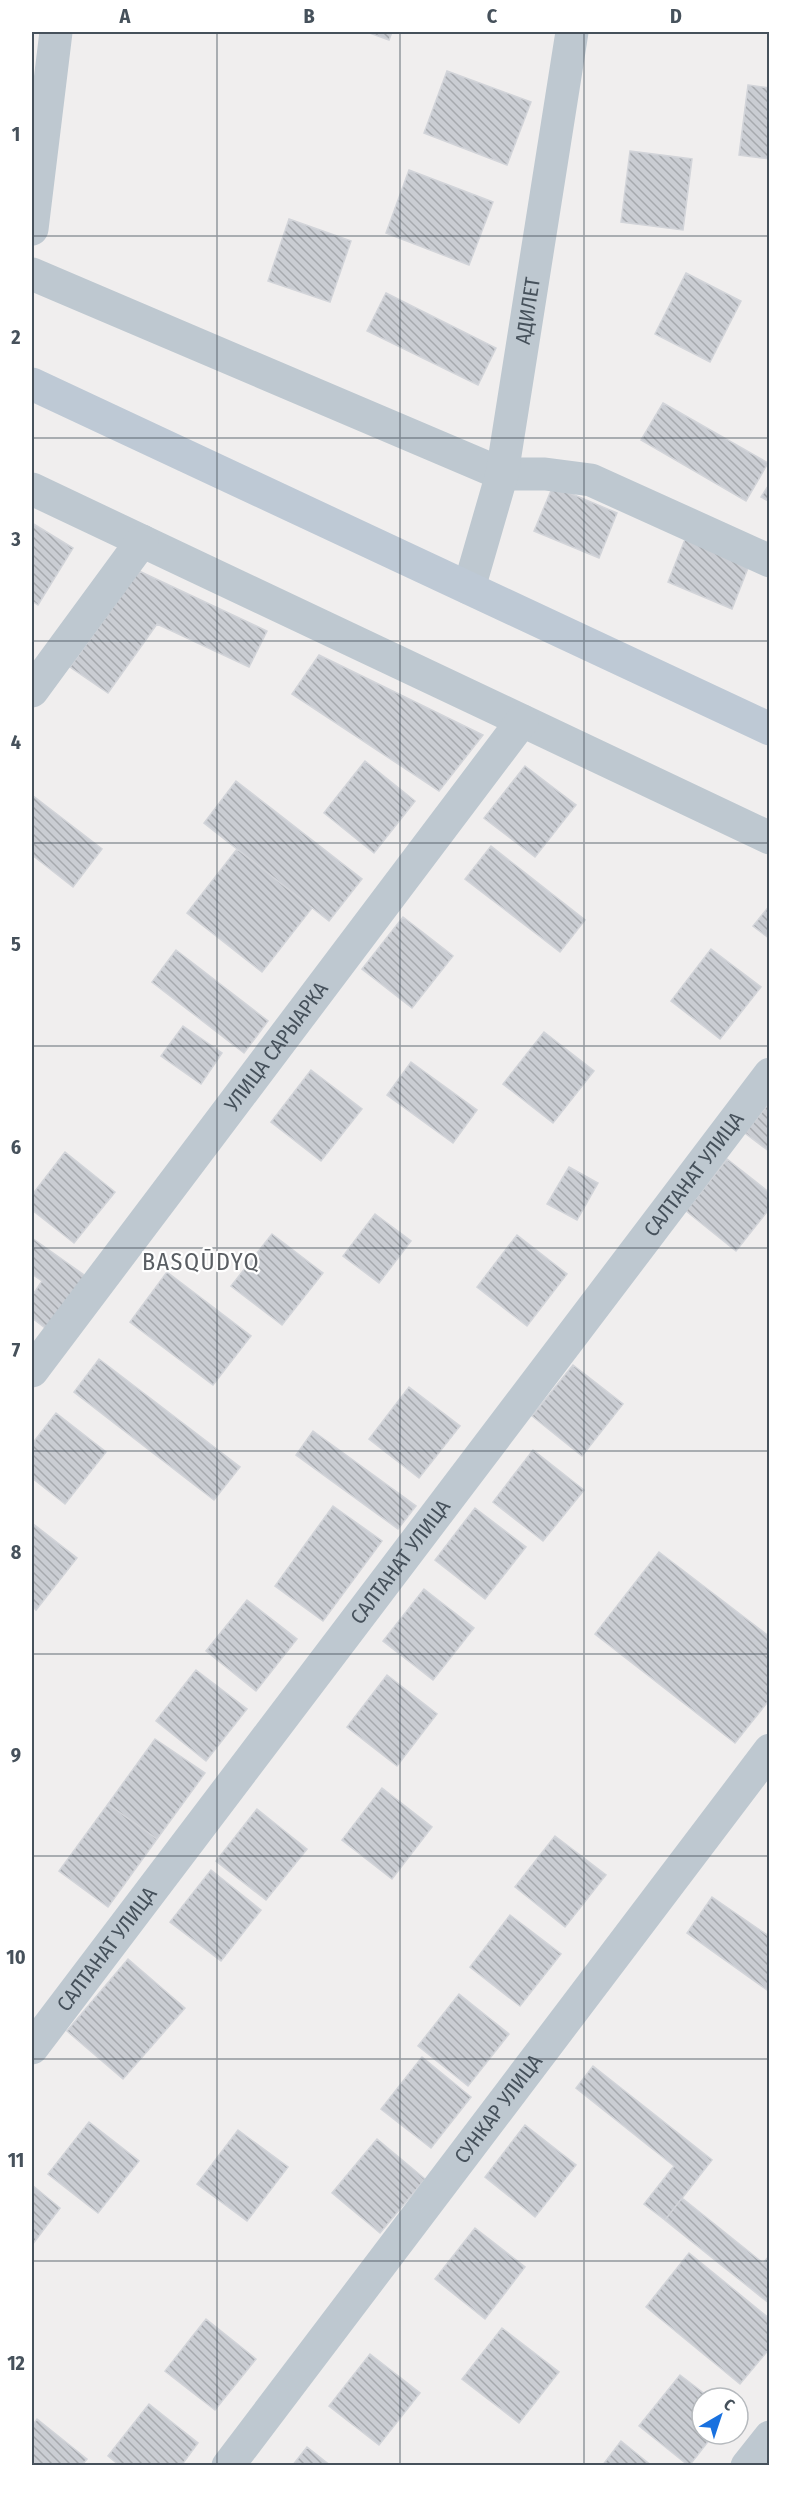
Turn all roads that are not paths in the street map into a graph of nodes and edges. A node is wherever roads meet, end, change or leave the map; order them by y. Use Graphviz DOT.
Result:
graph roads {
  1 [pos="57,32"];
  2 [pos="572,32"];
  3 [pos="32,230"];
  4 [pos="32,274"];
  5 [pos="32,384"];
  6 [pos="502,474"];
  7 [pos="32,489"];
  8 [pos="142,541"];
  9 [pos="770,561"];
  10 [pos="469,588"];
  11 [pos="32,691"];
  12 [pos="522,721"];
  13 [pos="770,729"];
  14 [pos="770,838"];
  15 [pos="770,1074"];
  16 [pos="32,1371"];
  17 [pos="770,1750"];
  18 [pos="32,2048"];
  19 [pos="770,2437"];
  20 [pos="228,2466"];
  21 [pos="747,2466"];
  1 -- 3 [label="street"];
  2 -- 6 [label="street, АДИЛЕТ"];
  4 -- 6 [label="street"];
  5 -- 10 [label="main road"];
  6 -- 9 [label="street"];
  6 -- 10 [label="street, АДИЛЕТ"];
  7 -- 8 [label="street"];
  8 -- 11 [label="street"];
  8 -- 12 [label="street"];
  10 -- 13 [label="main road"];
  12 -- 14 [label="street"];
  12 -- 16 [label="street, УЛИЦА САРЫАРКА"];
  15 -- 18 [label="street, САЛТАНАТ УЛИЦА"];
  17 -- 20 [label="street, СУНКАР УЛИЦА"];
  19 -- 21 [label="street"];
}
